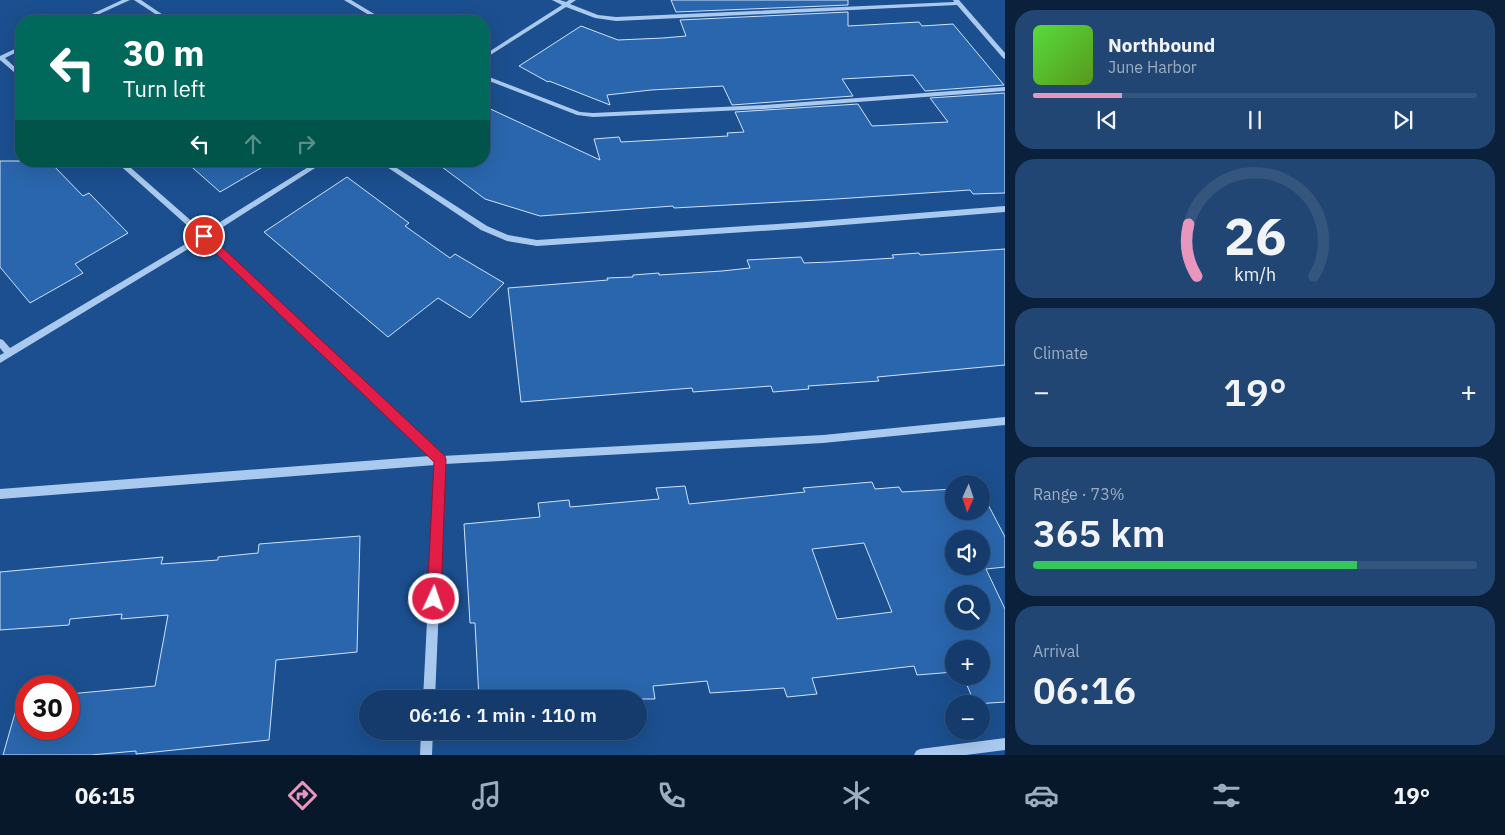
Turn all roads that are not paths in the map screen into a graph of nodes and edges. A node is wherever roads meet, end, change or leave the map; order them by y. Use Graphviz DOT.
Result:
graph roads {
  1 [pos="127,0"];
  2 [pos="137,0"];
  3 [pos="347,0"];
  4 [pos="555,0"];
  5 [pos="573,0"];
  6 [pos="957,2"];
  7 [pos="566,6"];
  8 [pos="93,15"];
  9 [pos="161,15"];
  10 [pos="373,15"];
  11 [pos="15,51"];
  12 [pos="490,52"];
  13 [pos="1005,56"];
  14 [pos="0,58"];
  15 [pos="15,71"];
  16 [pos="490,79"];
  17 [pos="1005,89"];
  18 [pos="125,167"];
  19 [pos="313,167"];
  20 [pos="390,167"];
  21 [pos="1005,209"];
  22 [pos="204,236"];
  23 [pos="0,342"];
  24 [pos="9,353"];
  25 [pos="0,359"];
  26 [pos="1005,421"];
  27 [pos="440,460"];
  28 [pos="0,494"];
  29 [pos="429,690"];
  30 [pos="427,740"];
  31 [pos="1005,744"];
  32 [pos="426,755"];
  33 [pos="920,755"];
  1 -- 8 [label="street"];
  2 -- 9 [label="street"];
  3 -- 10 [label="street"];
  4 -- 7 [label="street"];
  5 -- 7 [label="street"];
  6 -- 7 [label="street"];
  6 -- 13 [label="street"];
  7 -- 12 [label="street"];
  11 -- 14 [label="street"];
  14 -- 15 [label="street"];
  16 -- 17 [label="street"];
  18 -- 22 [label="street"];
  19 -- 22 [label="street"];
  20 -- 21 [label="street"];
  22 -- 24 [label="street"];
  22 -- 27 [label="street"];
  23 -- 24 [label="street"];
  24 -- 25 [label="street"];
  26 -- 27 [label="street"];
  27 -- 28 [label="street"];
  27 -- 29 [label="street"];
  30 -- 32 [label="street"];
  31 -- 33 [label="street"];
}
